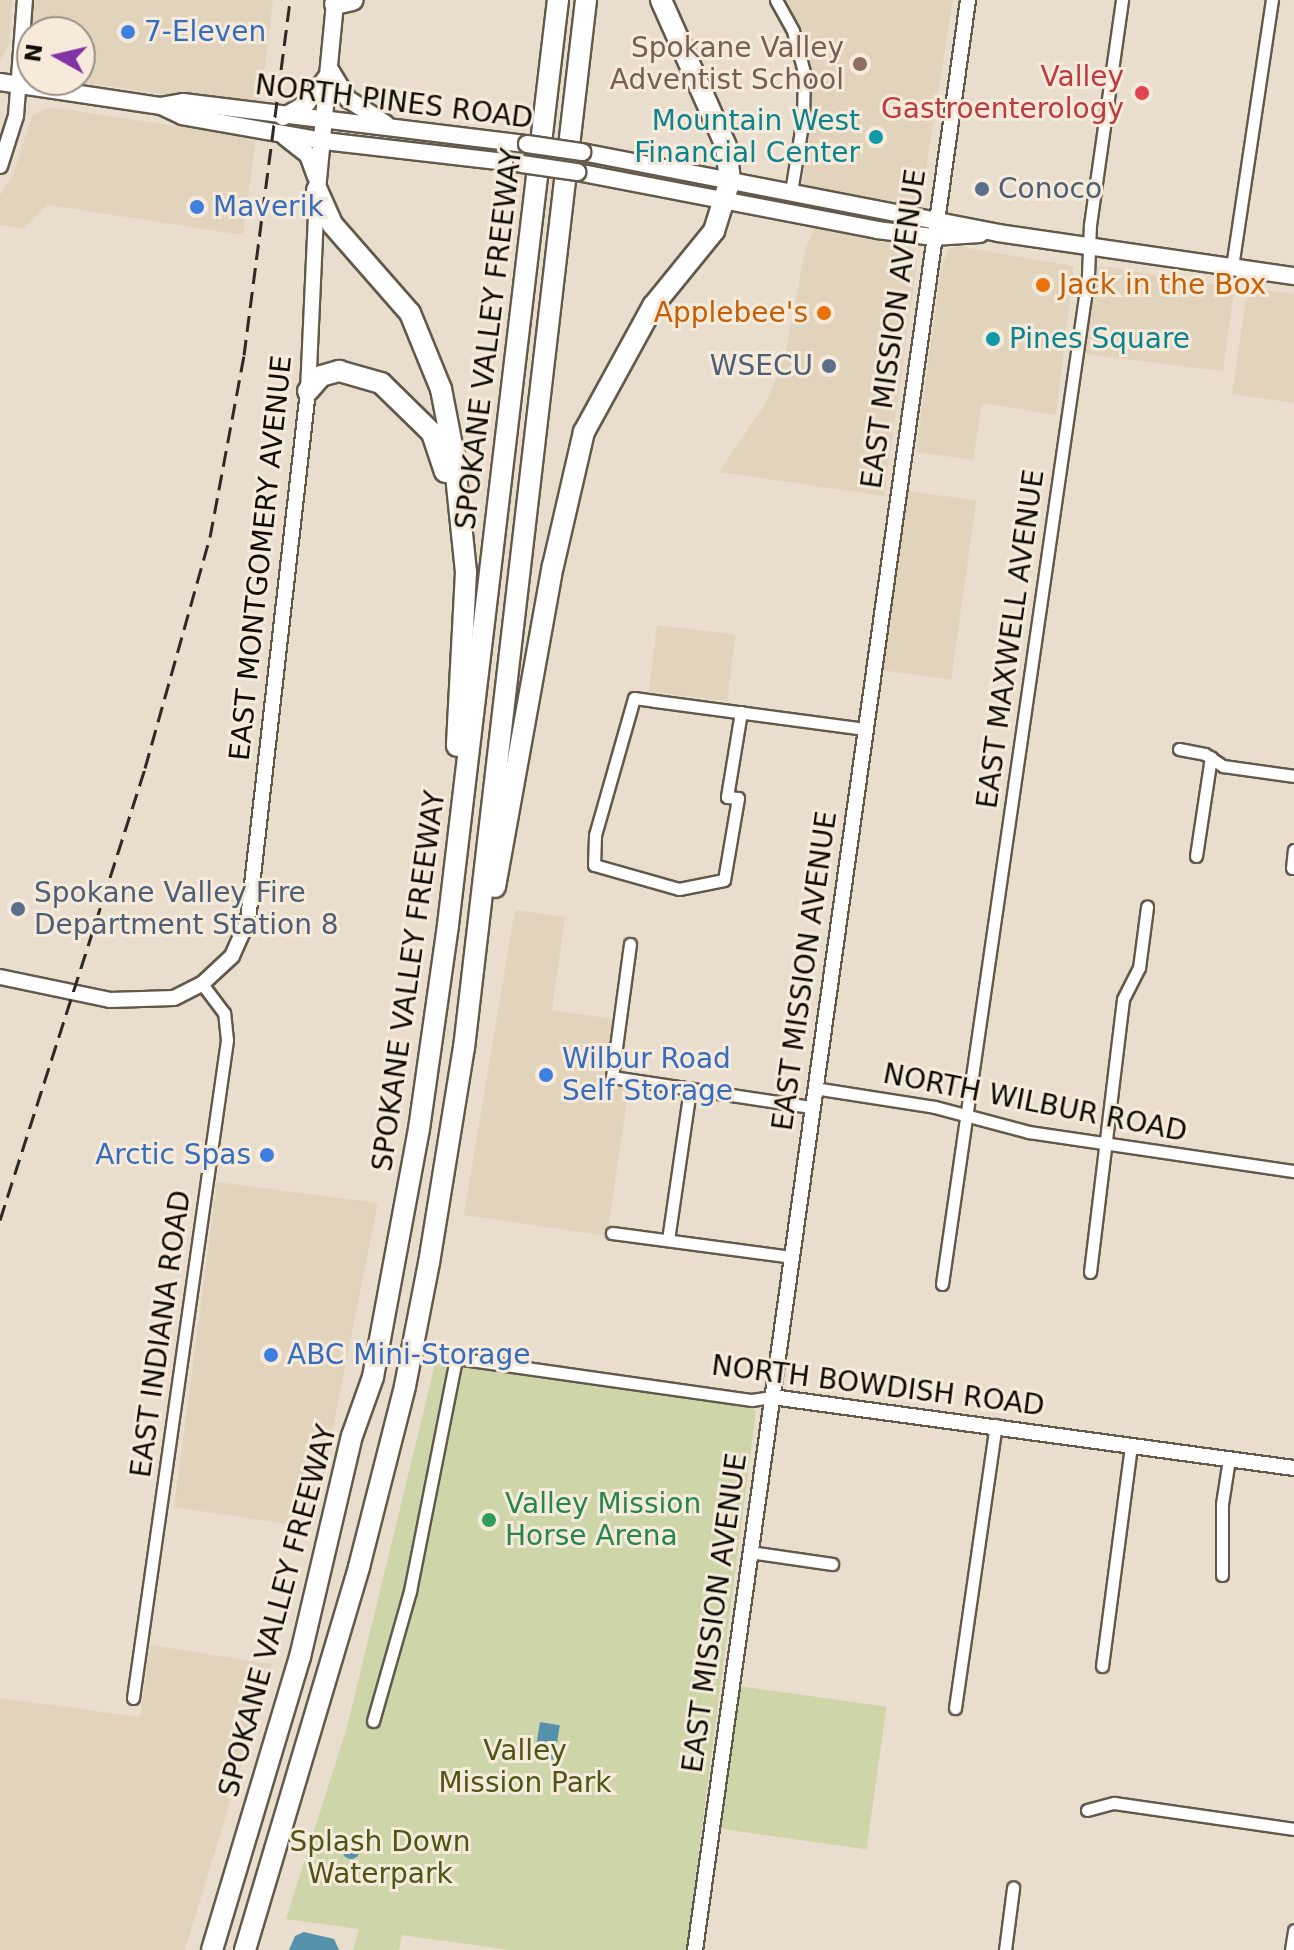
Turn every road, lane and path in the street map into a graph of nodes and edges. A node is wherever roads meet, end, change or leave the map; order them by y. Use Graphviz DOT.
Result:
graph roads {
  1 [pos="558,0"];
  2 [pos="586,0"];
  3 [pos="661,0"];
  4 [pos="776,0"];
  5 [pos="968,0"];
  6 [pos="1122,0"];
  7 [pos="1272,0"];
  8 [pos="341,1"];
  9 [pos="331,71"];
  10 [pos="18,96"];
  11 [pos="90,96"];
  12 [pos="326,122"];
  13 [pos="280,125"];
  14 [pos="399,129"];
  15 [pos="324,141"];
  16 [pos="0,166"];
  17 [pos="728,189"];
  18 [pos="317,190"];
  19 [pos="791,192"];
  20 [pos="936,218"];
  21 [pos="998,233"];
  22 [pos="933,237"];
  23 [pos="1090,246"];
  24 [pos="1232,267"];
  25 [pos="1294,276"];
  26 [pos="308,391"];
  27 [pos="466,572"];
  28 [pos="741,712"];
  29 [pos="865,729"];
  30 [pos="1179,749"];
  31 [pos="1211,757"];
  32 [pos="1294,776"];
  33 [pos="1294,850"];
  34 [pos="1196,856"];
  35 [pos="1292,868"];
  36 [pos="1147,907"];
  37 [pos="448,925"];
  38 [pos="630,944"];
  39 [pos="0,977"];
  40 [pos="202,984"];
  41 [pos="464,1048"];
  42 [pos="814,1088"];
  43 [pos="690,1089"];
  44 [pos="811,1107"];
  45 [pos="965,1117"];
  46 [pos="1106,1145"];
  47 [pos="1294,1167"];
  48 [pos="612,1233"];
  49 [pos="668,1240"];
  50 [pos="791,1257"];
  51 [pos="1090,1272"];
  52 [pos="942,1284"];
  53 [pos="772,1397"];
  54 [pos="996,1425"];
  55 [pos="1131,1445"];
  56 [pos="1229,1459"];
  57 [pos="1294,1468"];
  58 [pos="750,1552"];
  59 [pos="832,1564"];
  60 [pos="1222,1575"];
  61 [pos="1102,1666"];
  62 [pos="133,1698"];
  63 [pos="955,1708"];
  64 [pos="373,1721"];
  65 [pos="1087,1810"];
  66 [pos="1294,1829"];
  67 [pos="1013,1888"];
  68 [pos="1294,1930"];
  69 [pos="212,1950"];
  70 [pos="245,1950"];
  71 [pos="695,1950"];
  72 [pos="1005,1950"];
  73 [pos="1291,1950"];
  1 -- 37 [label="highway, SPOKANE VALLEY FREEWAY"];
  2 -- 41 [label="highway, SPOKANE VALLEY FREEWAY"];
  3 -- 17 [label="highway"];
  4 -- 19 [label="street"];
  5 -- 20 [label="street, EAST MISSION AVENUE"];
  6 -- 23 [label="street, EAST MAXWELL AVENUE"];
  7 -- 24 [label="street"];
  8 -- 9 [label="main road, EAST MONTGOMERY AVENUE"];
  9 -- 12 [label="main road, EAST MONTGOMERY AVENUE"];
  9 -- 13 [label="main road"];
  9 -- 14 [label="main road"];
  10 -- 16 [label="street"];
  11 -- 13 [label="main road, NORTH PINES ROAD"];
  12 -- 13 [label="main road, NORTH PINES ROAD"];
  12 -- 14 [label="main road, NORTH PINES ROAD"];
  12 -- 15 [label="main road, EAST MONTGOMERY AVENUE"];
  13 -- 15 [label="main road, NORTH PINES ROAD"];
  13 -- 18 [label="main road"];
  14 -- 17 [label="main road, NORTH PINES ROAD, bridge"];
  15 -- 17 [label="main road, NORTH PINES ROAD, bridge"];
  15 -- 18 [label="main road, EAST MONTGOMERY AVENUE"];
  17 -- 19 [label="main road, NORTH PINES ROAD"];
  17 -- 22 [label="main road, NORTH PINES ROAD"];
  17 -- 41 [label="highway"];
  18 -- 26 [label="street, EAST MONTGOMERY AVENUE"];
  18 -- 27 [label="highway"];
  19 -- 20 [label="main road, NORTH PINES ROAD"];
  20 -- 21 [label="main road, NORTH PINES ROAD"];
  20 -- 22 [label="street, EAST MISSION AVENUE"];
  21 -- 22 [label="main road, NORTH PINES ROAD"];
  21 -- 23 [label="main road, NORTH PINES ROAD"];
  22 -- 29 [label="street, EAST MISSION AVENUE"];
  23 -- 24 [label="main road, NORTH PINES ROAD"];
  23 -- 45 [label="street, EAST MAXWELL AVENUE"];
  24 -- 25 [label="main road, NORTH PINES ROAD"];
  26 -- 27 [label="highway"];
  26 -- 40 [label="street, EAST MONTGOMERY AVENUE"];
  27 -- 37 [label="highway"];
  28 -- 28 [label="street"];
  28 -- 29 [label="street"];
  29 -- 42 [label="street, EAST MISSION AVENUE"];
  30 -- 31 [label="street"];
  31 -- 32 [label="street"];
  31 -- 34 [label="street"];
  33 -- 35 [label="street"];
  36 -- 46 [label="street"];
  37 -- 69 [label="highway, SPOKANE VALLEY FREEWAY"];
  38 -- 43 [label="street"];
  39 -- 40 [label="street"];
  40 -- 62 [label="street, EAST INDIANA ROAD"];
  41 -- 70 [label="highway, SPOKANE VALLEY FREEWAY"];
  42 -- 44 [label="street, EAST MISSION AVENUE"];
  42 -- 45 [label="street, NORTH WILBUR ROAD"];
  43 -- 44 [label="street"];
  43 -- 49 [label="street"];
  44 -- 50 [label="street, EAST MISSION AVENUE"];
  45 -- 46 [label="street, NORTH WILBUR ROAD"];
  45 -- 52 [label="street, EAST MAXWELL AVENUE"];
  46 -- 47 [label="street, NORTH WILBUR ROAD"];
  46 -- 51 [label="street"];
  48 -- 49 [label="street"];
  49 -- 50 [label="street"];
  50 -- 53 [label="street, EAST MISSION AVENUE"];
  53 -- 54 [label="street, NORTH BOWDISH ROAD"];
  53 -- 58 [label="street, EAST MISSION AVENUE"];
  53 -- 64 [label="street, NORTH BOWDISH ROAD"];
  54 -- 55 [label="street, NORTH BOWDISH ROAD"];
  54 -- 63 [label="street"];
  55 -- 56 [label="street, NORTH BOWDISH ROAD"];
  55 -- 61 [label="street"];
  56 -- 57 [label="street, NORTH BOWDISH ROAD"];
  56 -- 60 [label="street"];
  58 -- 59 [label="street"];
  58 -- 71 [label="street, EAST MISSION AVENUE"];
  65 -- 66 [label="street"];
  67 -- 72 [label="street"];
  68 -- 73 [label="street"];
}
